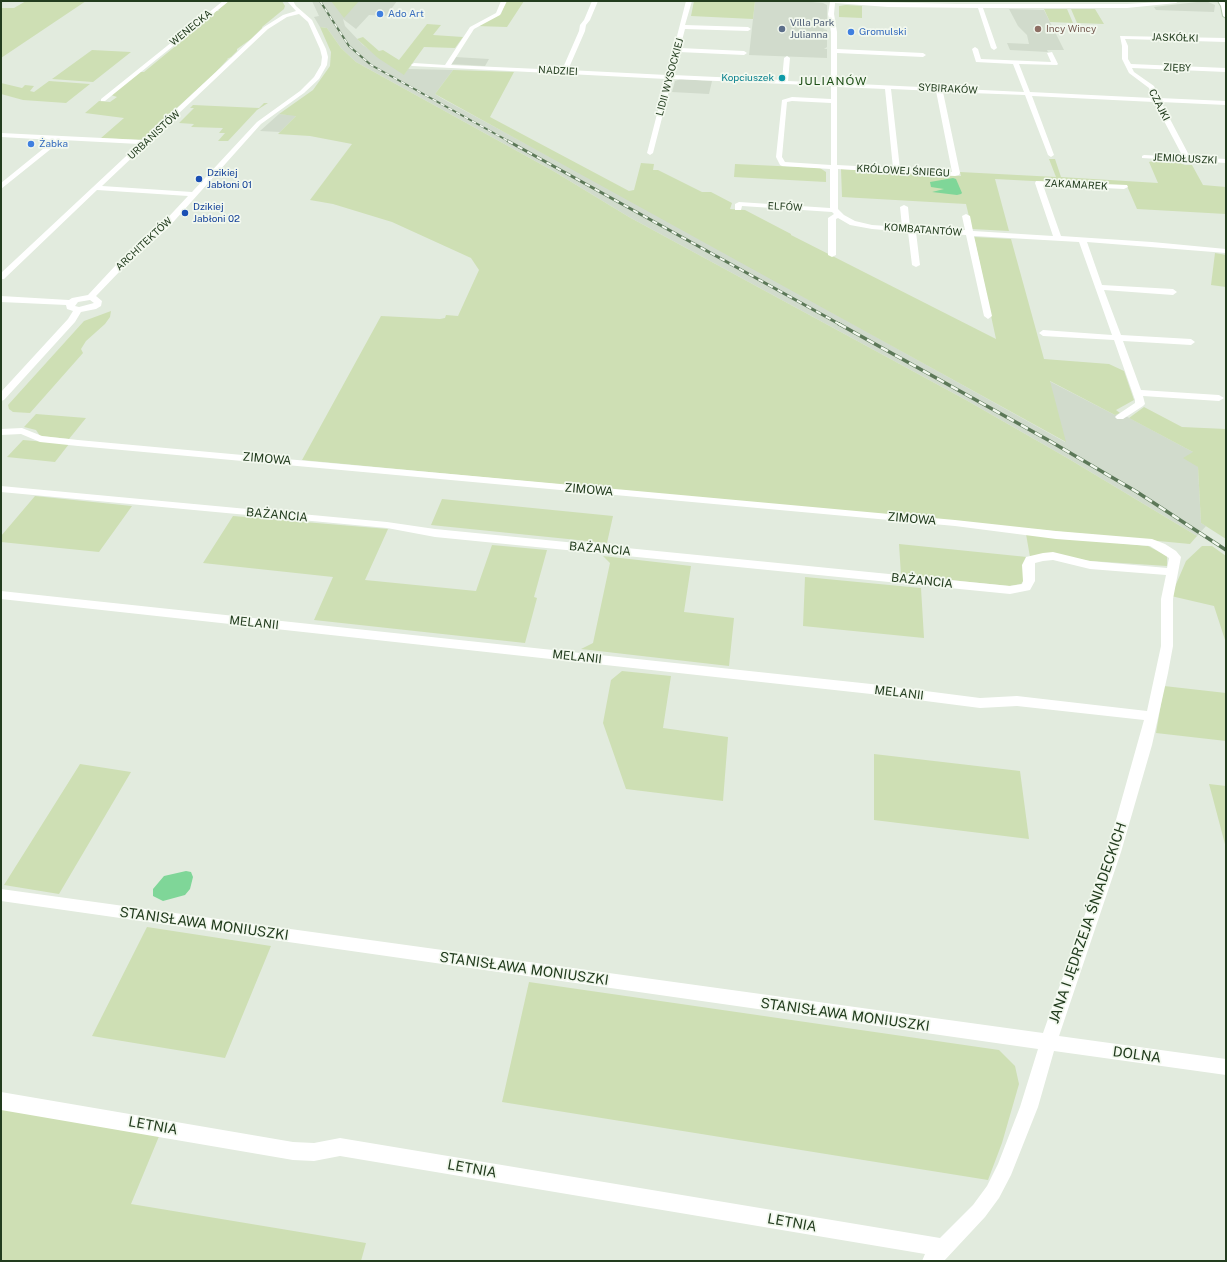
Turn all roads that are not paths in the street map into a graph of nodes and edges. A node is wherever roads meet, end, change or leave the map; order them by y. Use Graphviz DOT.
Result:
graph roads {
  1 [pos="226,1"];
  2 [pos="290,1"];
  3 [pos="504,1"];
  4 [pos="595,1"];
  5 [pos="689,1"];
  6 [pos="833,1"];
  7 [pos="1176,1"];
  8 [pos="1221,1"];
  9 [pos="977,3"];
  10 [pos="300,12"];
  11 [pos="1226,16"];
  12 [pos="683,27"];
  13 [pos="748,29"];
  14 [pos="1226,40"];
  15 [pos="994,48"];
  16 [pos="974,49"];
  17 [pos="678,50"];
  18 [pos="834,51"];
  19 [pos="744,53"];
  20 [pos="1050,53"];
  21 [pos="923,55"];
  22 [pos="787,58"];
  23 [pos="1016,62"];
  24 [pos="414,65"];
  25 [pos="447,66"];
  26 [pos="1128,66"];
  27 [pos="565,70"];
  28 [pos="1226,70"];
  29 [pos="669,77"];
  30 [pos="785,82"];
  31 [pos="834,84"];
  32 [pos="888,86"];
  33 [pos="939,89"];
  34 [pos="1027,93"];
  35 [pos="1156,99"];
  36 [pos="103,100"];
  37 [pos="834,101"];
  38 [pos="1226,103"];
  39 [pos="1,135"];
  40 [pos="60,138"];
  41 [pos="145,142"];
  42 [pos="650,153"];
  43 [pos="1051,155"];
  44 [pos="1144,156"];
  45 [pos="1188,159"];
  46 [pos="1226,161"];
  47 [pos="834,168"];
  48 [pos="896,171"];
  49 [pos="1,187"];
  50 [pos="1124,187"];
  51 [pos="95,188"];
  52 [pos="194,194"];
  53 [pos="904,207"];
  54 [pos="738,208"];
  55 [pos="836,212"];
  56 [pos="966,216"];
  57 [pos="909,229"];
  58 [pos="970,233"];
  59 [pos="1058,238"];
  60 [pos="1082,240"];
  61 [pos="1226,251"];
  62 [pos="832,255"];
  63 [pos="916,265"];
  64 [pos="1,277"];
  65 [pos="1099,287"];
  66 [pos="1173,292"];
  67 [pos="91,297"];
  68 [pos="1,299"];
  69 [pos="71,303"];
  70 [pos="78,310"];
  71 [pos="988,316"];
  72 [pos="1043,333"];
  73 [pos="1117,337"];
  74 [pos="1191,342"];
  75 [pos="1138,393"];
  76 [pos="1,398"];
  77 [pos="1219,398"];
  78 [pos="1120,417"];
  79 [pos="1,432"];
  80 [pos="1,489"];
  81 [pos="1174,564"];
  82 [pos="1,594"];
  83 [pos="1152,716"];
  84 [pos="1,895"];
  85 [pos="1048,1043"];
  86 [pos="1226,1067"];
  87 [pos="1,1101"];
  88 [pos="937,1255"];
  1 -- 36 [label="street, WENECKA"];
  2 -- 10 [label="street"];
  3 -- 25 [label="street"];
  4 -- 27 [label="street"];
  5 -- 12 [label="street, LIDII WYSOCKIEJ"];
  6 -- 9 [label="street"];
  6 -- 18 [label="street"];
  7 -- 9 [label="street"];
  8 -- 11 [label="street"];
  9 -- 15 [label="street"];
  10 -- 41 [label="street, URBANISTÓW"];
  10 -- 52 [label="street, ARCHITEKTÓW"];
  12 -- 13 [label="street"];
  12 -- 17 [label="street, LIDII WYSOCKIEJ"];
  14 -- 26 [label="street, JASKÓŁKI"];
  16 -- 23 [label="street"];
  17 -- 19 [label="street"];
  17 -- 29 [label="street, LIDII WYSOCKIEJ"];
  18 -- 21 [label="street"];
  18 -- 31 [label="street"];
  20 -- 23 [label="street"];
  22 -- 30 [label="street"];
  23 -- 34 [label="street"];
  24 -- 25 [label="street, NADZIEI"];
  25 -- 29 [label="street, NADZIEI"];
  26 -- 28 [label="street, ZIĘBY"];
  26 -- 35 [label="street, CZAJKI"];
  29 -- 30 [label="street, SYBIRAKÓW"];
  29 -- 42 [label="street, LIDII WYSOCKIEJ"];
  30 -- 31 [label="street, SYBIRAKÓW"];
  31 -- 32 [label="street, SYBIRAKÓW"];
  31 -- 37 [label="street"];
  32 -- 33 [label="street, SYBIRAKÓW"];
  32 -- 48 [label="street"];
  33 -- 34 [label="street, SYBIRAKÓW"];
  33 -- 48 [label="street, KRÓLOWEJ ŚNIEGU"];
  34 -- 35 [label="street, SYBIRAKÓW"];
  34 -- 43 [label="street"];
  35 -- 38 [label="street, SYBIRAKÓW"];
  35 -- 45 [label="street, CZAJKI"];
  37 -- 47 [label="street"];
  37 -- 47 [label="street, KRÓLOWEJ ŚNIEGU"];
  39 -- 40 [label="street"];
  40 -- 41 [label="street"];
  40 -- 49 [label="street"];
  41 -- 51 [label="street, URBANISTÓW"];
  44 -- 45 [label="street, JEMIOŁUSZKI"];
  45 -- 46 [label="street, JEMIOŁUSZKI"];
  47 -- 48 [label="street, KRÓLOWEJ ŚNIEGU"];
  47 -- 55 [label="street"];
  50 -- 59 [label="street, ZAKAMAREK"];
  51 -- 52 [label="street"];
  51 -- 64 [label="street, URBANISTÓW"];
  52 -- 67 [label="street, ARCHITEKTÓW"];
  53 -- 57 [label="street"];
  54 -- 55 [label="street, ELFÓW"];
  55 -- 57 [label="street, KOMBATANTÓW"];
  55 -- 62 [label="street"];
  56 -- 58 [label="street"];
  57 -- 58 [label="street, KOMBATANTÓW"];
  57 -- 63 [label="street"];
  58 -- 59 [label="street, KOMBATANTÓW"];
  58 -- 71 [label="street"];
  59 -- 60 [label="street, KOMBATANTÓW"];
  60 -- 61 [label="street, KOMBATANTÓW"];
  60 -- 65 [label="street"];
  65 -- 66 [label="street"];
  65 -- 73 [label="street"];
  67 -- 69 [label="street"];
  67 -- 70 [label="street"];
  68 -- 69 [label="street"];
  69 -- 70 [label="street"];
  70 -- 76 [label="street"];
  72 -- 73 [label="street"];
  73 -- 74 [label="street"];
  73 -- 75 [label="street"];
  75 -- 77 [label="street"];
  75 -- 78 [label="street"];
  79 -- 81 [label="street, ZIMOWA"];
  80 -- 81 [label="street, BAŻANCIA"];
  81 -- 83 [label="street, JANA I JĘDRZEJA ŚNIADECKICH"];
  82 -- 83 [label="street, MELANII"];
  83 -- 85 [label="street, JANA I JĘDRZEJA ŚNIADECKICH"];
  84 -- 85 [label="street, STANISŁAWA MONIUSZKI"];
  85 -- 86 [label="street, DOLNA"];
  85 -- 88 [label="street, JANA I JĘDRZEJA ŚNIADECKICH"];
  87 -- 88 [label="street, LETNIA"];
}
